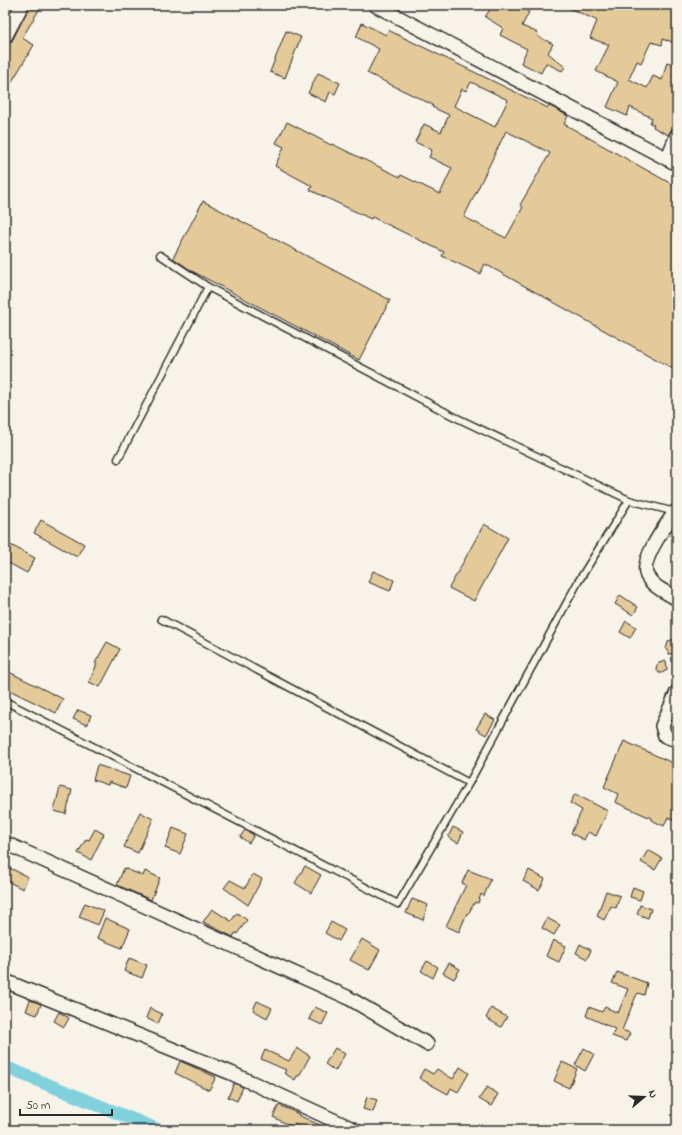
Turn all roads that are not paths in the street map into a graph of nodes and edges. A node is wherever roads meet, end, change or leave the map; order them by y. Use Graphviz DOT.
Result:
graph roads {
  1 [pos="22,5"];
  2 [pos="375,5"];
  3 [pos="5,37"];
  4 [pos="677,136"];
  5 [pos="672,162"];
  6 [pos="160,255"];
  7 [pos="208,287"];
  8 [pos="118,459"];
  9 [pos="629,500"];
  10 [pos="676,511"];
  11 [pos="677,599"];
  12 [pos="161,619"];
  13 [pos="677,692"];
  14 [pos="5,701"];
  15 [pos="677,740"];
  16 [pos="469,783"];
  17 [pos="5,843"];
  18 [pos="5,981"];
  19 [pos="427,1044"];
  20 [pos="355,1130"];
  1 -- 3 [label="street"];
  2 -- 5 [label="street"];
  4 -- 5 [label="street"];
  6 -- 7 [label="lane"];
  7 -- 8 [label="lane"];
  7 -- 9 [label="lane"];
  9 -- 10 [label="lane"];
  9 -- 16 [label="lane"];
  10 -- 11 [label="street"];
  12 -- 16 [label="lane"];
  13 -- 15 [label="street"];
  14 -- 16 [label="lane"];
  17 -- 19 [label="street"];
  18 -- 20 [label="street"];
}
